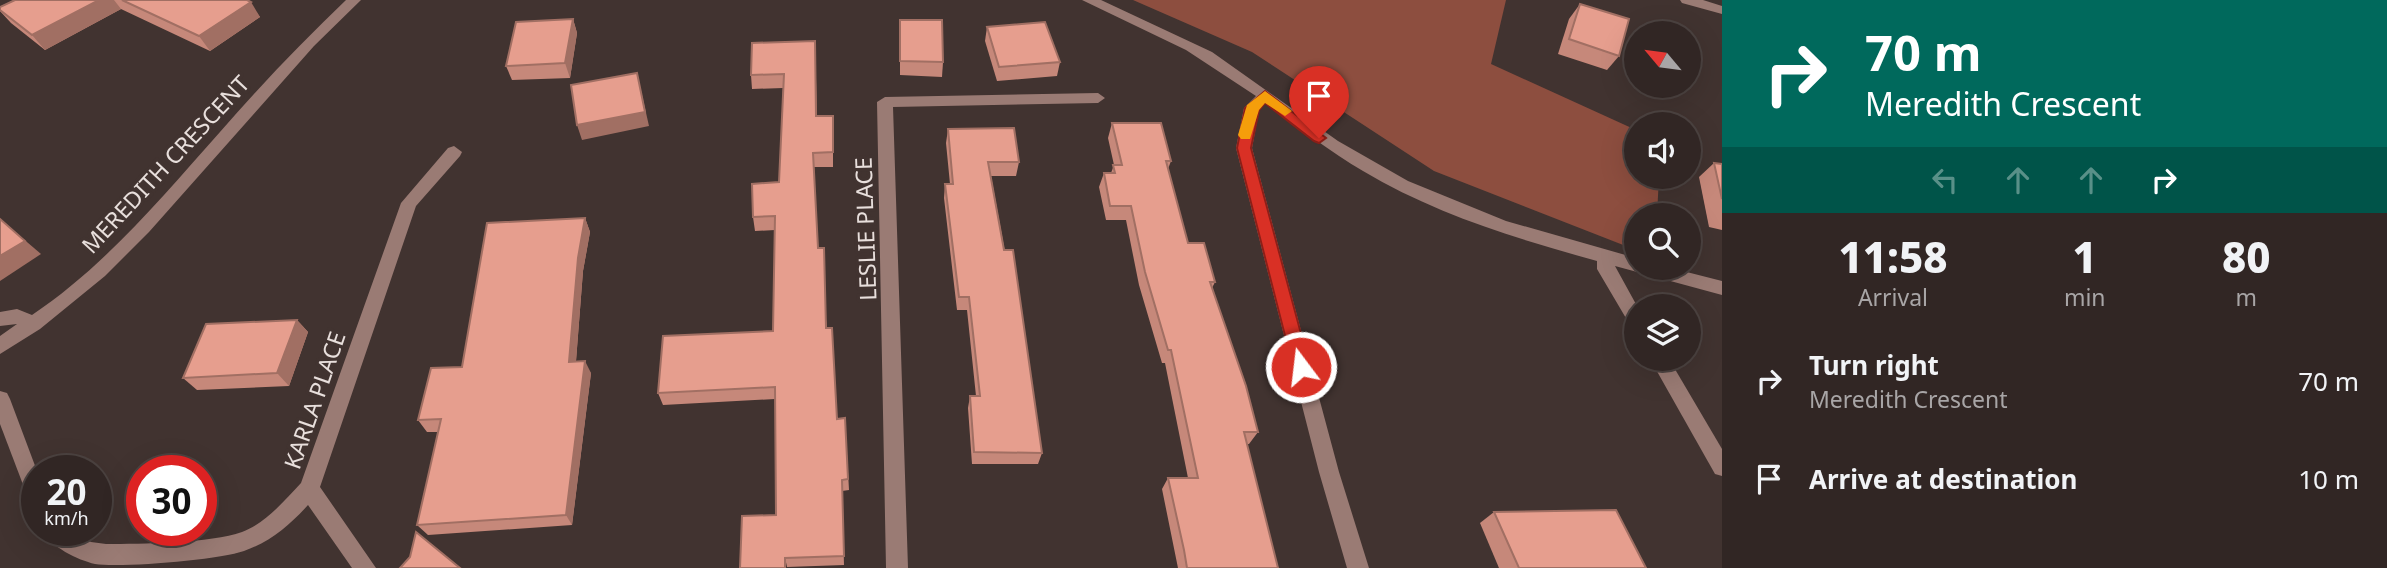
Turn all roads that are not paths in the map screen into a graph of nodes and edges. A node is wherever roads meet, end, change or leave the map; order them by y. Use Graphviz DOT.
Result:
graph roads {
  1 [pos="354,0"];
  2 [pos="1089,0"];
  3 [pos="1687,0"];
  4 [pos="1722,10"];
  5 [pos="1265,96"];
  6 [pos="1098,98"];
  7 [pos="454,152"];
  8 [pos="1606,257"];
  9 [pos="1624,262"];
  10 [pos="1691,280"];
  11 [pos="1722,288"];
  12 [pos="1624,300"];
  13 [pos="0,319"];
  14 [pos="34,324"];
  15 [pos="0,346"];
  16 [pos="1666,371"];
  17 [pos="0,399"];
  18 [pos="21,455"];
  19 [pos="1722,467"];
  20 [pos="309,489"];
  21 [pos="79,546"];
  22 [pos="365,568"];
  23 [pos="897,568"];
  24 [pos="1358,568"];
  1 -- 14 [label="street, MEREDITH CRESCENT"];
  2 -- 5 [label="street"];
  3 -- 4 [label="street"];
  5 -- 8 [label="street"];
  5 -- 24 [label="street"];
  6 -- 23 [label="street, LESLIE PLACE"];
  7 -- 20 [label="street, KARLA PLACE"];
  8 -- 9 [label="street"];
  8 -- 12 [label="street"];
  10 -- 11 [label="street"];
  13 -- 14 [label="street"];
  14 -- 15 [label="street, MEREDITH CRESCENT"];
  16 -- 19 [label="street"];
  17 -- 18 [label="street"];
  20 -- 21 [label="street, KARLA PLACE"];
  20 -- 22 [label="street"];
}
